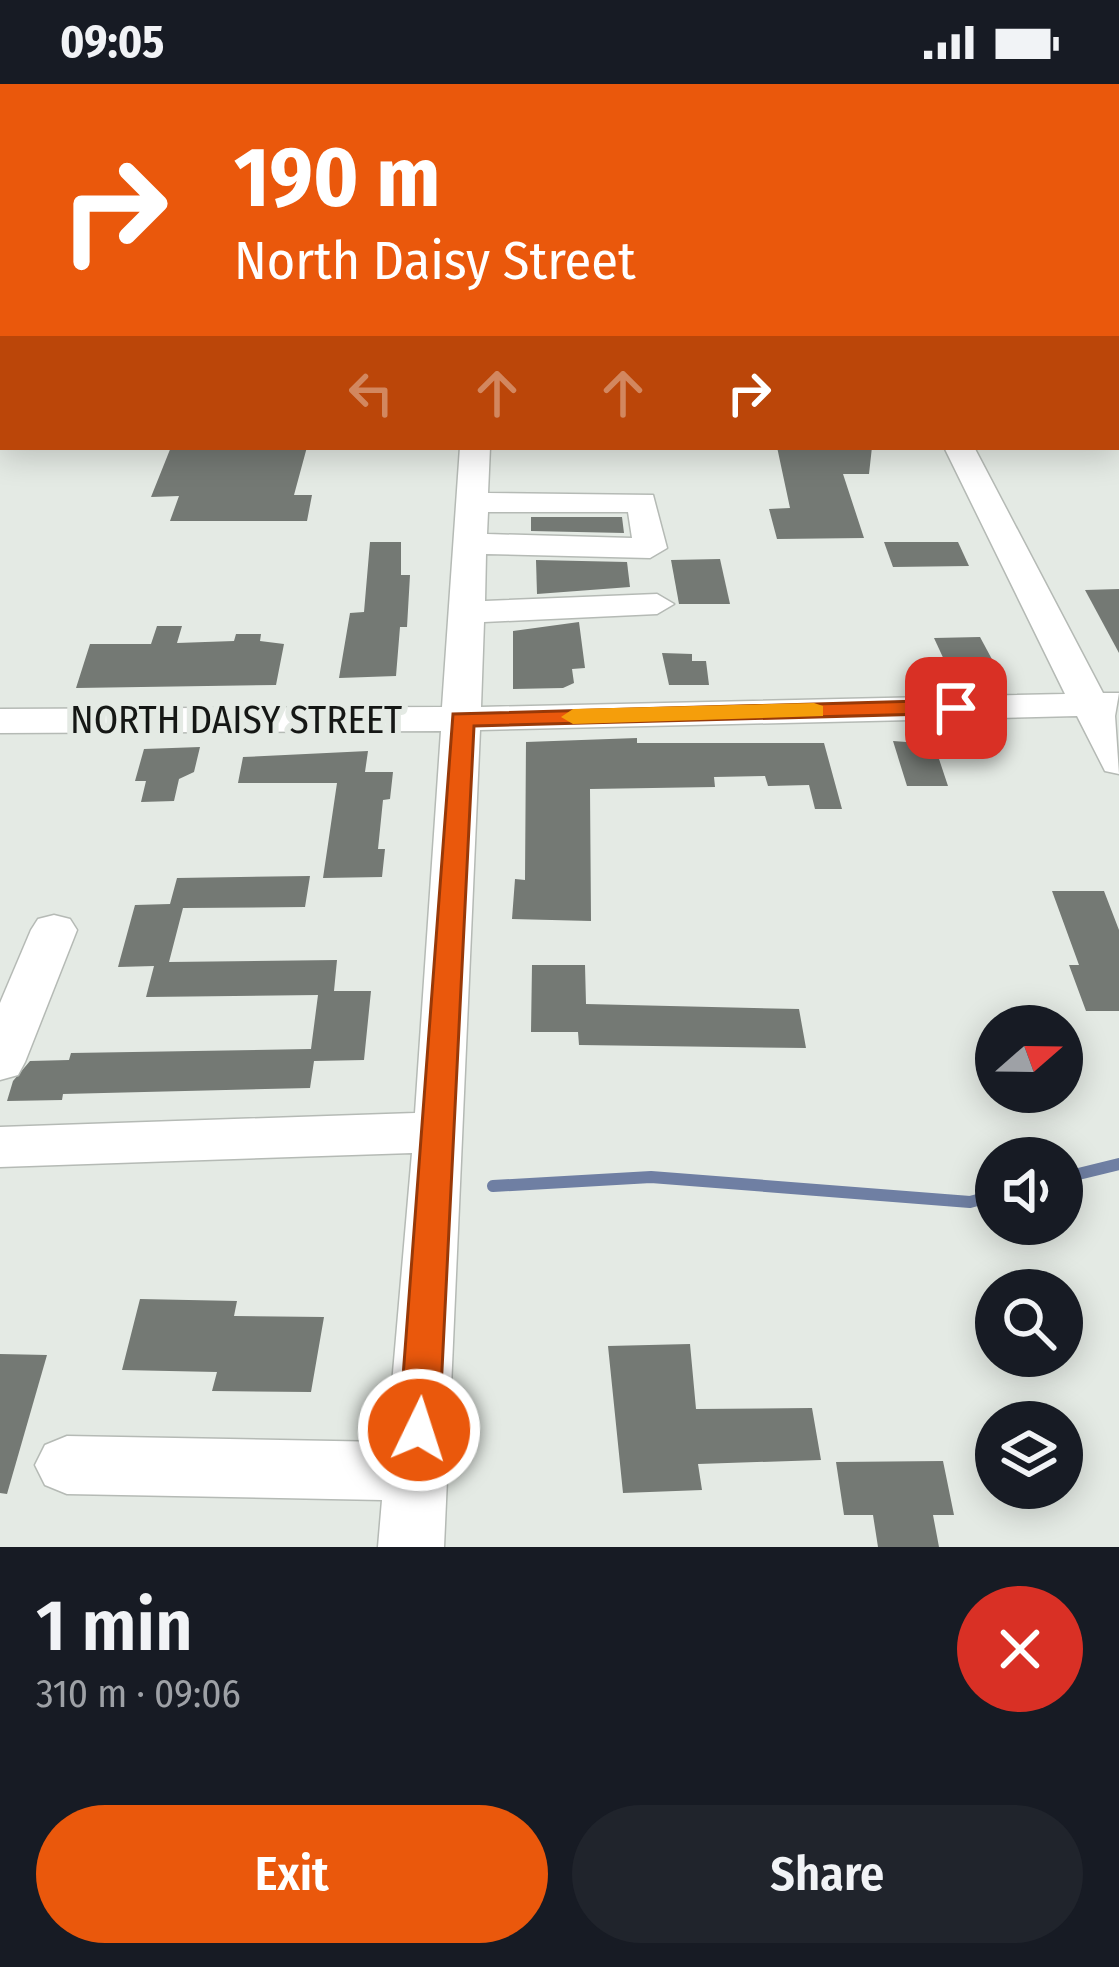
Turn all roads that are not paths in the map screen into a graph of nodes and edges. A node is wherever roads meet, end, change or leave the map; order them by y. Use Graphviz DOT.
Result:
graph roads {
  1 [pos="475,450"];
  2 [pos="961,450"];
  3 [pos="657,604"];
  4 [pos="468,612"];
  5 [pos="1105,704"];
  6 [pos="462,719"];
  7 [pos="0,721"];
  8 [pos="1119,762"];
  9 [pos="54,930"];
  10 [pos="0,1062"];
  11 [pos="440,1132"];
  12 [pos="0,1147"];
  13 [pos="67,1466"];
  14 [pos="416,1472"];
  15 [pos="411,1547"];
  1 -- 4 [label="street"];
  2 -- 5 [label="street"];
  3 -- 4 [label="street"];
  4 -- 6 [label="street"];
  5 -- 6 [label="street, NORTH DAISY STREET"];
  5 -- 8 [label="street"];
  6 -- 7 [label="street, NORTH DAISY STREET"];
  6 -- 11 [label="street"];
  9 -- 10 [label="street"];
  11 -- 12 [label="street"];
  11 -- 14 [label="street"];
  13 -- 14 [label="street"];
  14 -- 15 [label="street"];
}
